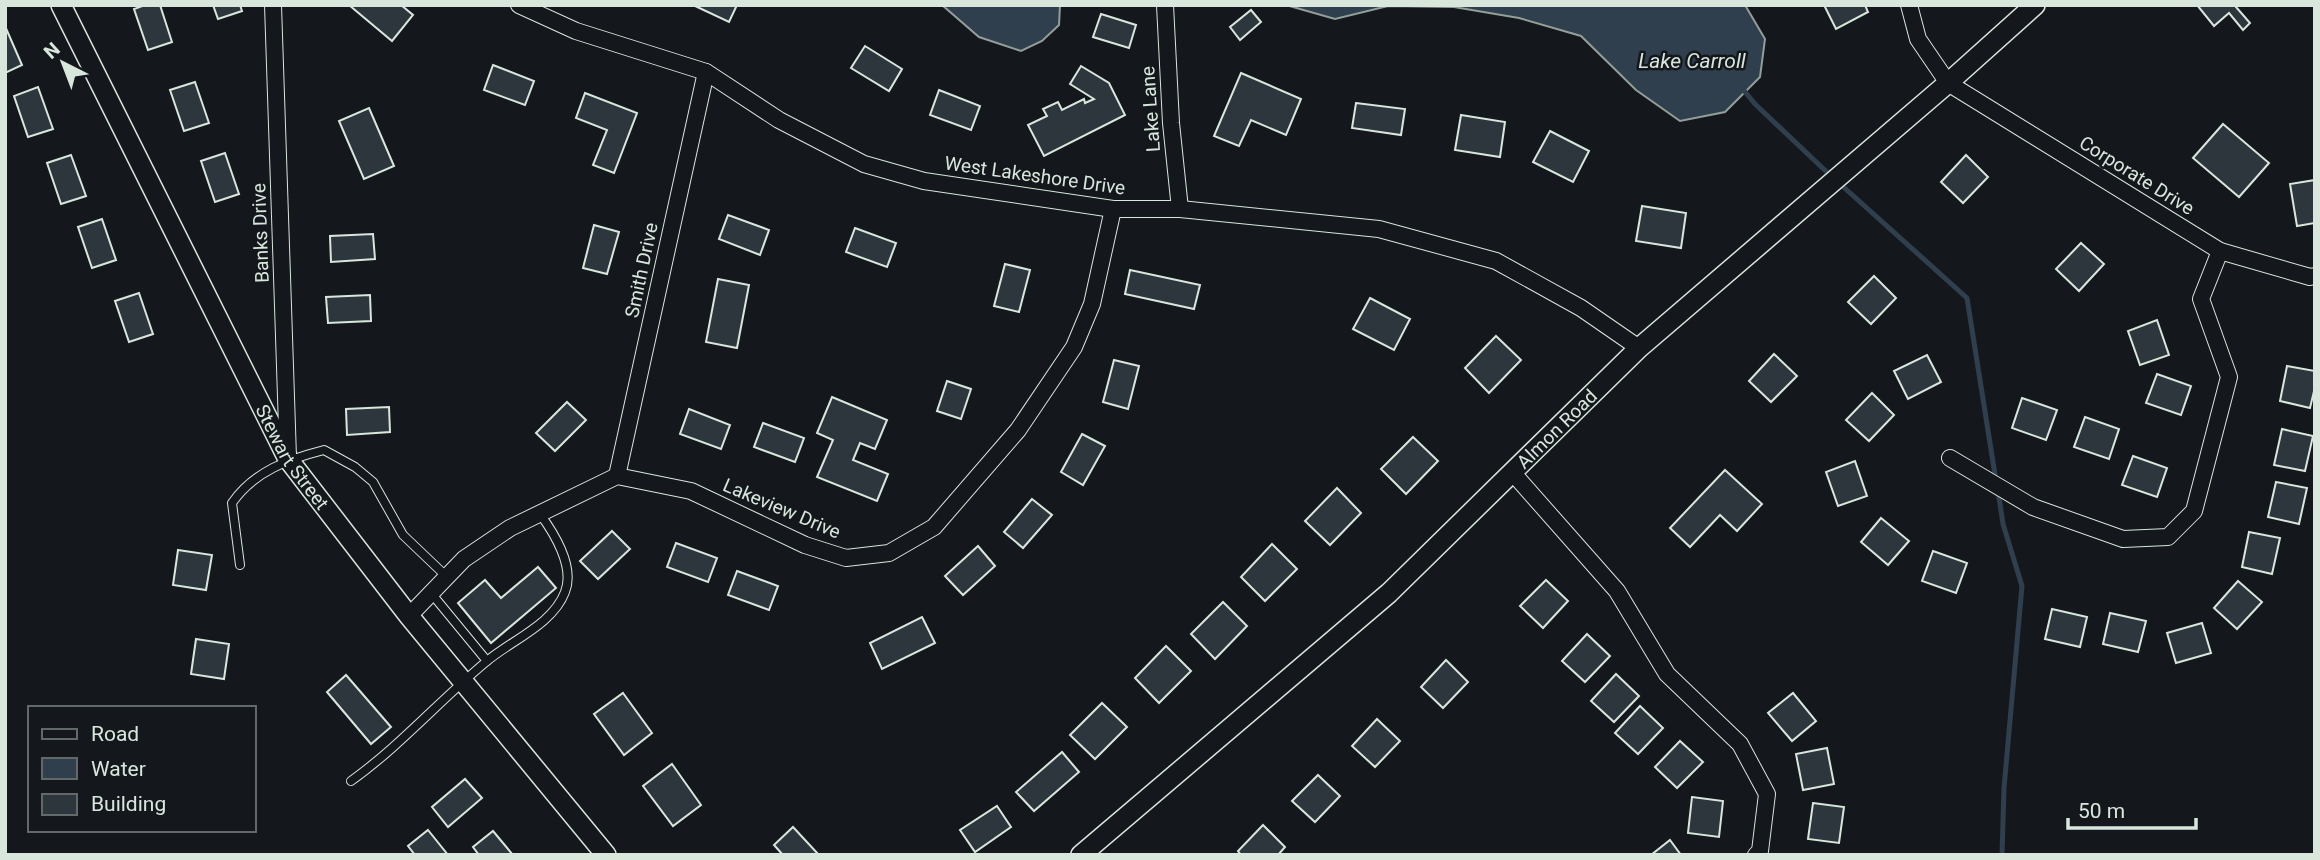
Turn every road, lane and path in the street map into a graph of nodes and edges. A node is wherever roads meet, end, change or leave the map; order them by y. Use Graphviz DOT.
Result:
graph roads {
  1 [pos="61,5"];
  2 [pos="273,5"];
  3 [pos="519,5"];
  4 [pos="1164,5"];
  5 [pos="1909,5"];
  6 [pos="2035,5"];
  7 [pos="706,72"];
  8 [pos="1948,83"];
  9 [pos="1113,209"];
  10 [pos="1180,209"];
  11 [pos="2220,251"];
  12 [pos="2315,276"];
  13 [pos="1639,348"];
  14 [pos="1950,458"];
  15 [pos="288,459"];
  16 [pos="1512,472"];
  17 [pos="617,476"];
  18 [pos="540,514"];
  19 [pos="240,565"];
  20 [pos="447,577"];
  21 [pos="431,593"];
  22 [pos="409,616"];
  23 [pos="486,662"];
  24 [pos="464,683"];
  25 [pos="351,781"];
  26 [pos="606,855"];
  27 [pos="1081,855"];
  28 [pos="1756,855"];
  1 -- 15 [label="street, Stewart Street"];
  2 -- 15 [label="street, Banks Drive"];
  3 -- 7 [label="street, West Lakeshore Drive"];
  4 -- 10 [label="street, Lake Lane"];
  5 -- 8 [label="street"];
  6 -- 8 [label="street, Almon Road"];
  7 -- 9 [label="street, West Lakeshore Drive"];
  7 -- 17 [label="street, Smith Drive"];
  8 -- 11 [label="street, Corporate Drive"];
  8 -- 13 [label="street, Almon Road"];
  9 -- 10 [label="street, West Lakeshore Drive"];
  9 -- 17 [label="street, Lakeview Drive"];
  10 -- 13 [label="street, West Lakeshore Drive"];
  11 -- 12 [label="street, Corporate Drive"];
  11 -- 14 [label="street"];
  13 -- 16 [label="street, Almon Road"];
  15 -- 19 [label="lane"];
  15 -- 20 [label="lane"];
  15 -- 22 [label="street, Stewart Street"];
  16 -- 27 [label="street, Almon Road"];
  16 -- 28 [label="street"];
  17 -- 18 [label="street"];
  18 -- 20 [label="street"];
  18 -- 23 [label="lane"];
  20 -- 21 [label="street"];
  21 -- 22 [label="street"];
  21 -- 23 [label="lane"];
  22 -- 24 [label="street, Stewart Street"];
  23 -- 24 [label="lane"];
  24 -- 25 [label="lane"];
  24 -- 26 [label="street, Stewart Street"];
}
